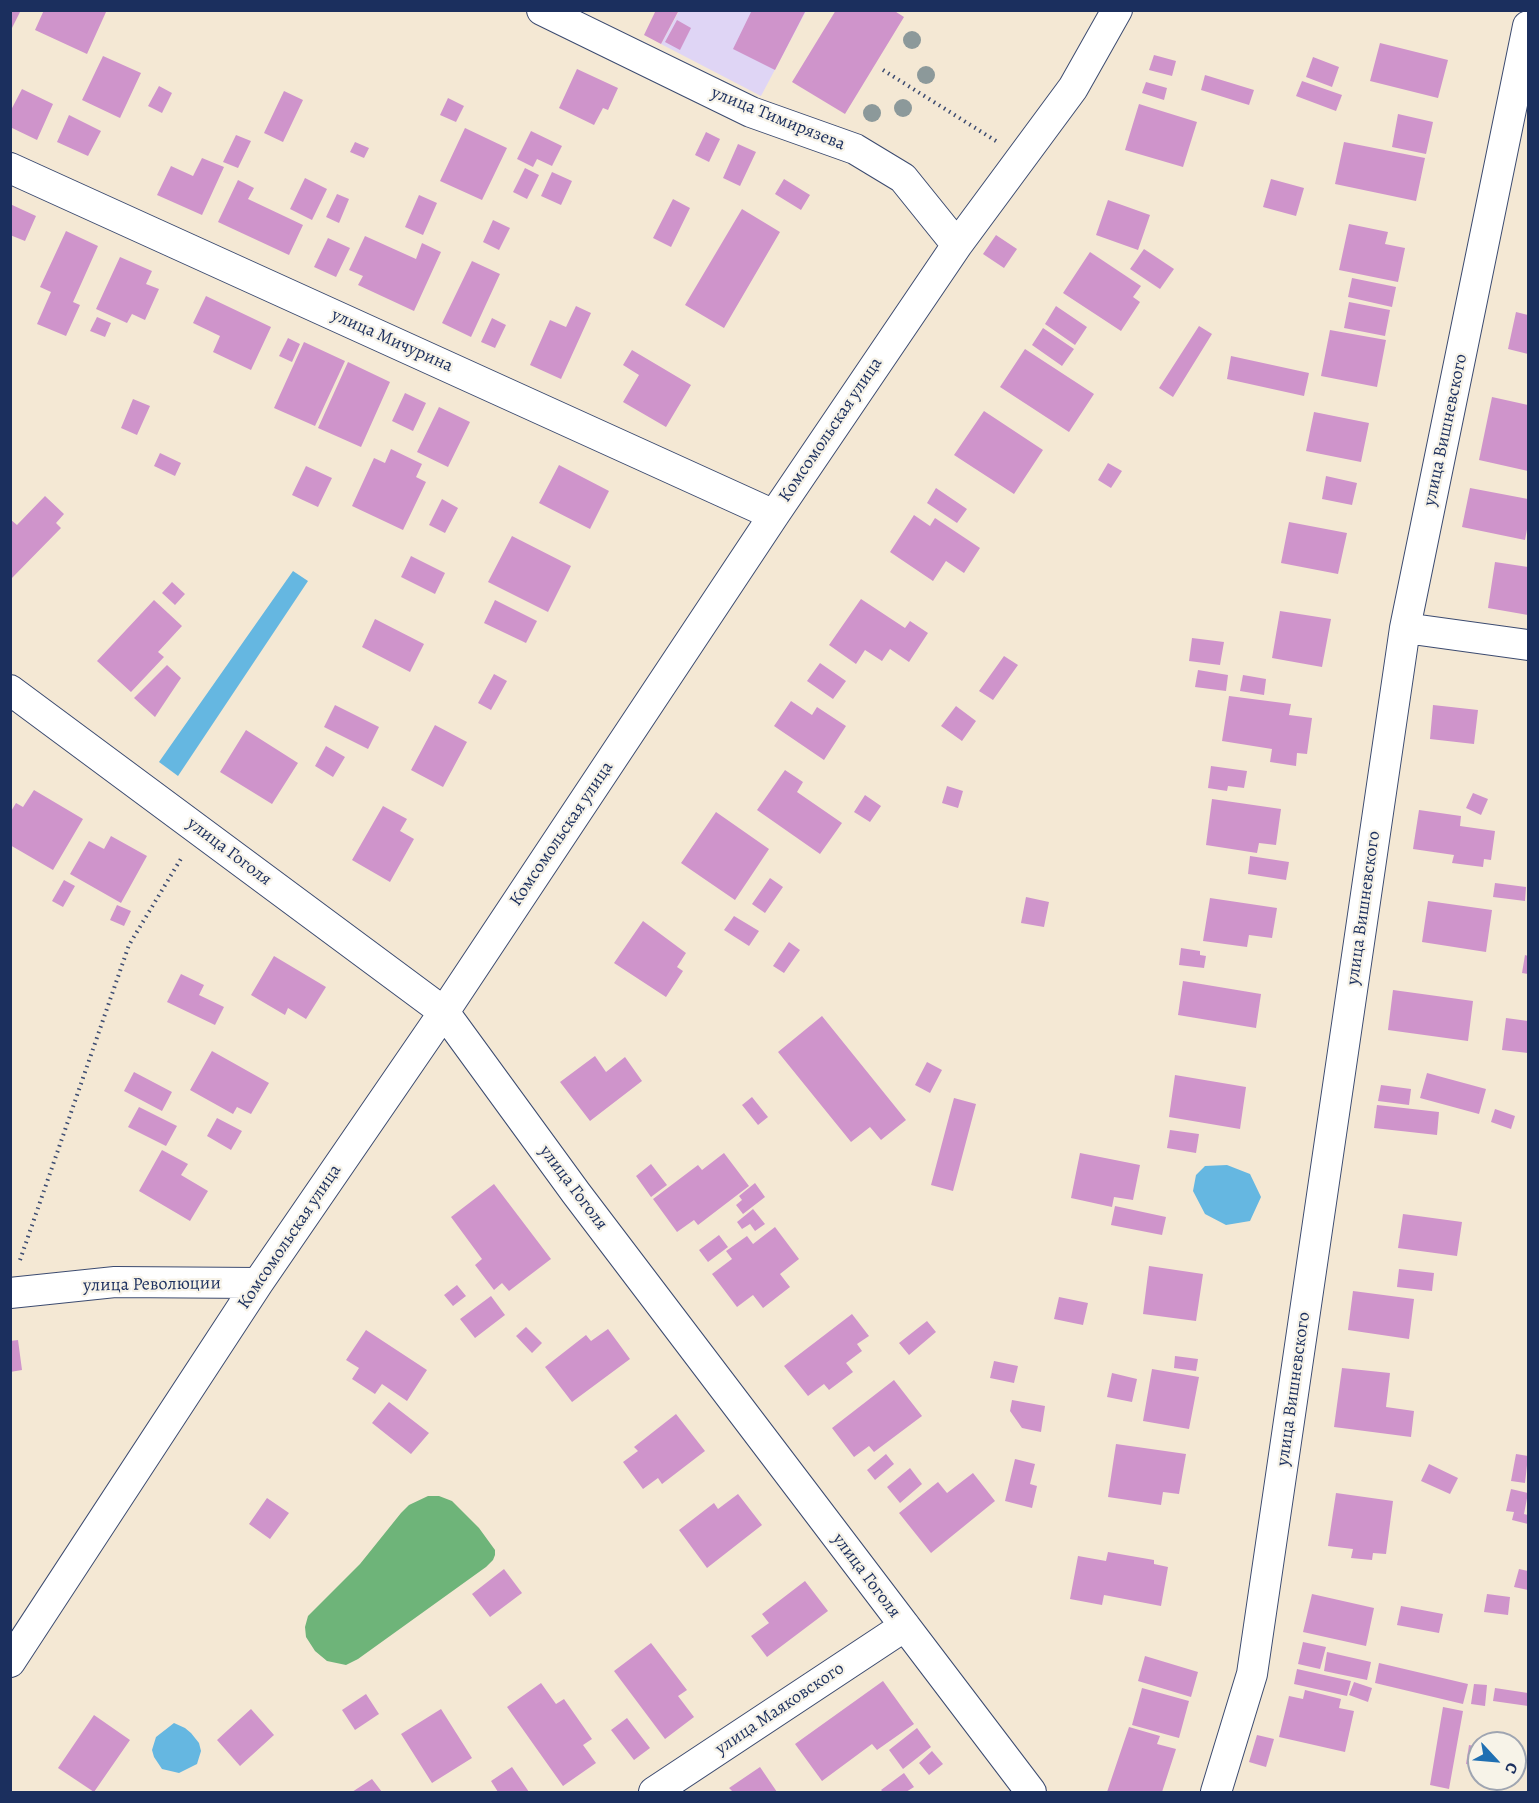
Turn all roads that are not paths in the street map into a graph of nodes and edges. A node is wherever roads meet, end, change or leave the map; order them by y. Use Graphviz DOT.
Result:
graph roads {
  1 [pos="542,10"];
  2 [pos="1117,10"];
  3 [pos="1528,26"];
  4 [pos="10,168"];
  5 [pos="957,245"];
  6 [pos="774,515"];
  7 [pos="1405,628"];
  8 [pos="1528,645"];
  9 [pos="10,690"];
  10 [pos="444,1012"];
  11 [pos="14,1279"];
  12 [pos="258,1283"];
  13 [pos="905,1626"];
  14 [pos="10,1662"];
  15 [pos="654,1792"];
  16 [pos="1031,1792"];
  17 [pos="1216,1792"];
  1 -- 5 [label="street, улица Тимирязева"];
  2 -- 5 [label="street, Комсомольская улица"];
  3 -- 7 [label="street, улица Вишневского"];
  4 -- 6 [label="street, улица Мичурина"];
  5 -- 6 [label="street, Комсомольская улица"];
  6 -- 10 [label="street, Комсомольская улица"];
  7 -- 8 [label="street"];
  7 -- 17 [label="street, улица Вишневского"];
  9 -- 10 [label="street, улица Гоголя"];
  10 -- 12 [label="street, Комсомольская улица"];
  10 -- 13 [label="street, улица Гоголя"];
  11 -- 12 [label="street, улица Революции"];
  12 -- 14 [label="street, Комсомольская улица"];
  13 -- 15 [label="street, улица Маяковского"];
  13 -- 16 [label="street, улица Гоголя"];
}
